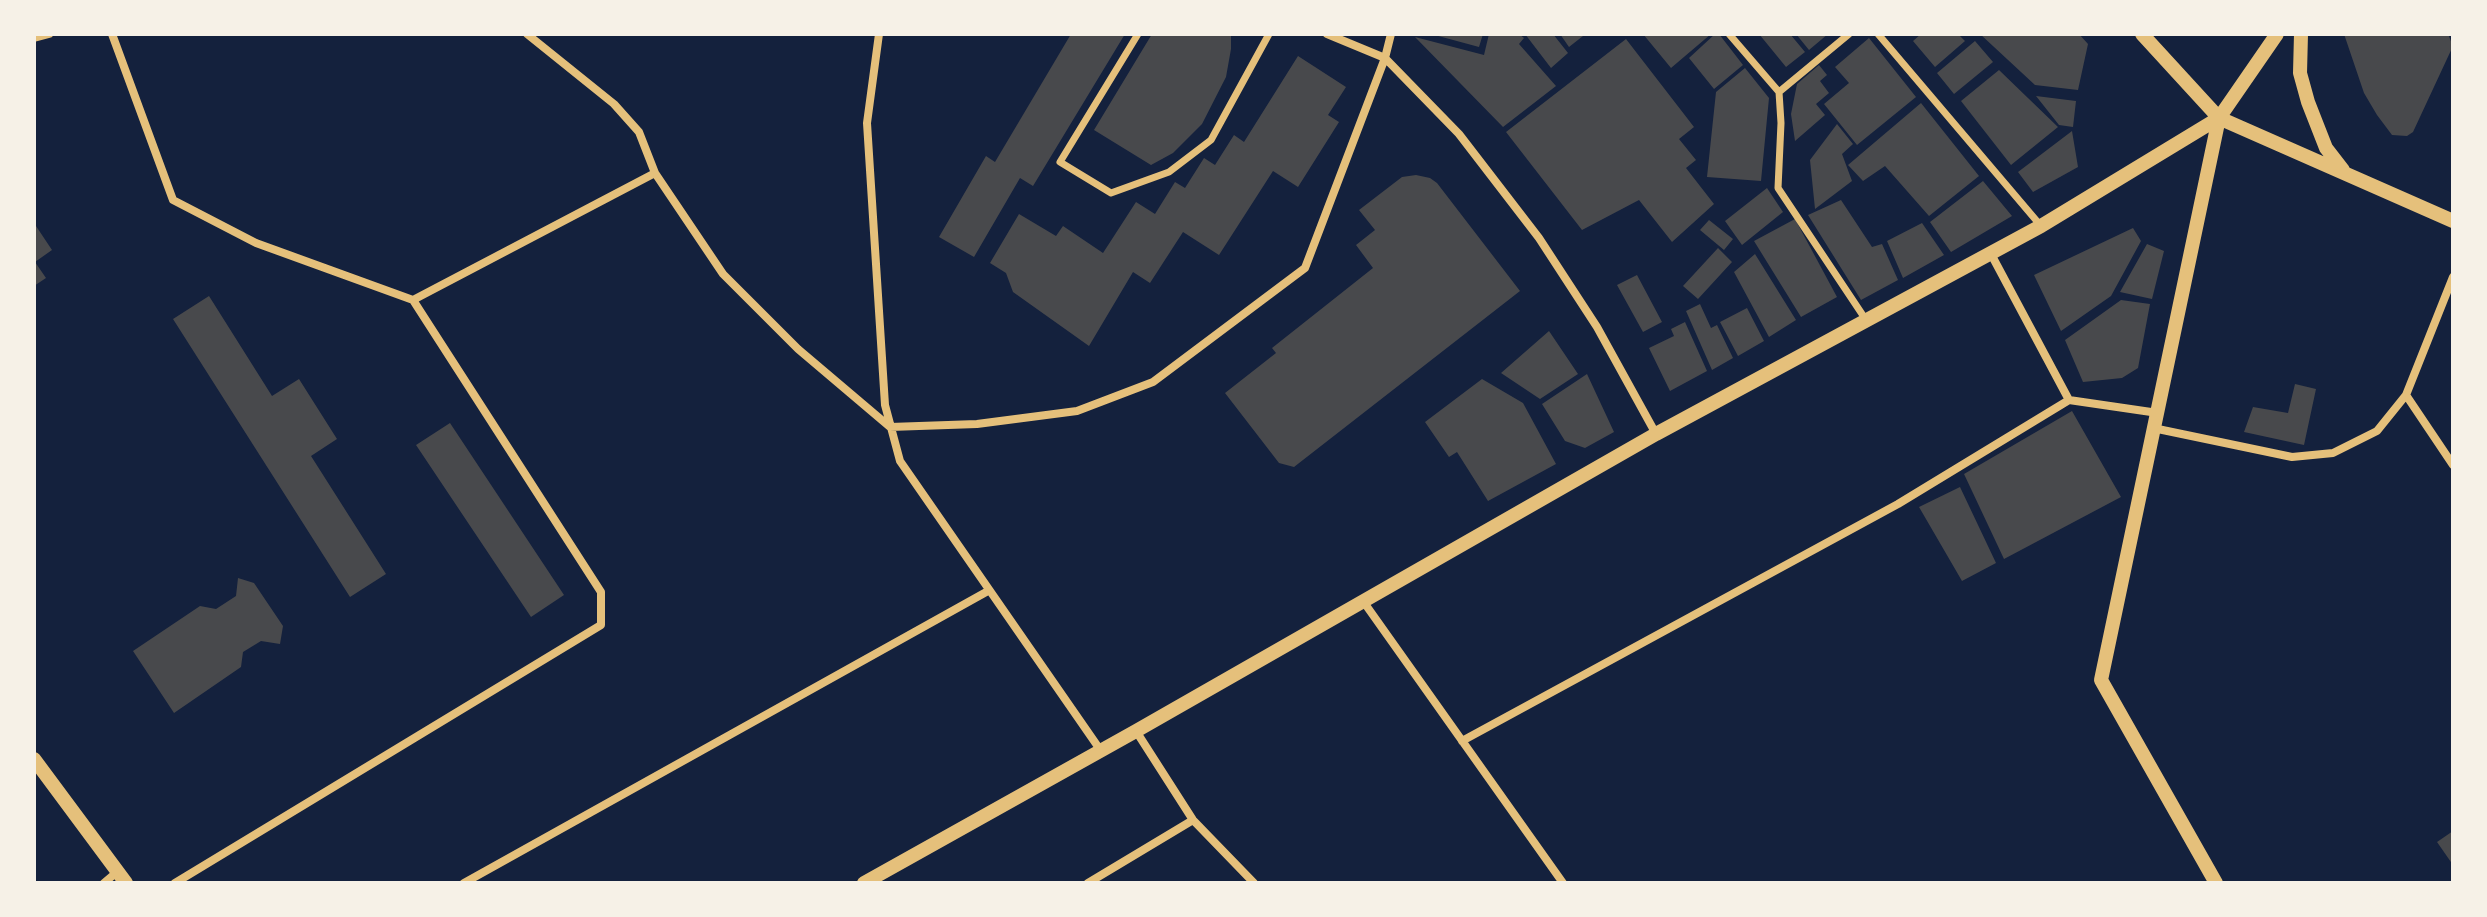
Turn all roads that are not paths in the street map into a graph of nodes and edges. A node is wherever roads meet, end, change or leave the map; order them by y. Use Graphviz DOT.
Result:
graph roads {
  1 [pos="49,34"];
  2 [pos="112,34"];
  3 [pos="527,34"];
  4 [pos="879,34"];
  5 [pos="1138,34"];
  6 [pos="1269,34"];
  7 [pos="1327,34"];
  8 [pos="1391,34"];
  9 [pos="1729,34"];
  10 [pos="1849,34"];
  11 [pos="1878,34"];
  12 [pos="2142,34"];
  13 [pos="2277,34"];
  14 [pos="2301,34"];
  15 [pos="34,38"];
  16 [pos="1385,58"];
  17 [pos="1779,92"];
  18 [pos="2219,118"];
  19 [pos="655,173"];
  20 [pos="2346,174"];
  21 [pos="2453,221"];
  22 [pos="2041,226"];
  23 [pos="1991,254"];
  24 [pos="2453,277"];
  25 [pos="413,300"];
  26 [pos="1868,322"];
  27 [pos="2406,395"];
  28 [pos="2069,400"];
  29 [pos="2158,413"];
  30 [pos="890,427"];
  31 [pos="2152,428"];
  32 [pos="1656,434"];
  33 [pos="2453,465"];
  34 [pos="988,591"];
  35 [pos="1363,601"];
  36 [pos="1136,731"];
  37 [pos="1462,741"];
  38 [pos="1101,751"];
  39 [pos="34,759"];
  40 [pos="1193,820"];
  41 [pos="121,877"];
  42 [pos="104,883"];
  43 [pos="175,883"];
  44 [pos="464,883"];
  45 [pos="864,883"];
  46 [pos="1088,883"];
  47 [pos="1254,883"];
  48 [pos="1563,883"];
  49 [pos="2216,883"];
  1 -- 15 [label="street"];
  2 -- 25 [label="street"];
  3 -- 19 [label="street"];
  4 -- 30 [label="street"];
  5 -- 6 [label="street"];
  7 -- 16 [label="street"];
  8 -- 16 [label="street"];
  9 -- 17 [label="street"];
  10 -- 17 [label="street"];
  11 -- 22 [label="street"];
  12 -- 18 [label="street"];
  13 -- 18 [label="street"];
  14 -- 20 [label="street"];
  16 -- 30 [label="street"];
  16 -- 32 [label="street"];
  17 -- 26 [label="street"];
  18 -- 20 [label="street"];
  18 -- 22 [label="street"];
  18 -- 29 [label="street"];
  19 -- 25 [label="street"];
  19 -- 30 [label="street"];
  20 -- 21 [label="street"];
  22 -- 23 [label="street"];
  23 -- 26 [label="street"];
  23 -- 28 [label="street"];
  24 -- 27 [label="street"];
  25 -- 43 [label="street"];
  26 -- 32 [label="street"];
  27 -- 31 [label="street"];
  27 -- 33 [label="street"];
  28 -- 29 [label="street"];
  28 -- 37 [label="street"];
  29 -- 31 [label="street"];
  30 -- 34 [label="street"];
  31 -- 49 [label="street"];
  32 -- 35 [label="street"];
  34 -- 38 [label="street"];
  34 -- 44 [label="street"];
  35 -- 36 [label="street"];
  35 -- 37 [label="street"];
  36 -- 38 [label="street"];
  36 -- 40 [label="street"];
  37 -- 48 [label="street"];
  38 -- 45 [label="street"];
  39 -- 41 [label="street"];
  40 -- 46 [label="street"];
  40 -- 47 [label="street"];
  41 -- 42 [label="street"];
}
